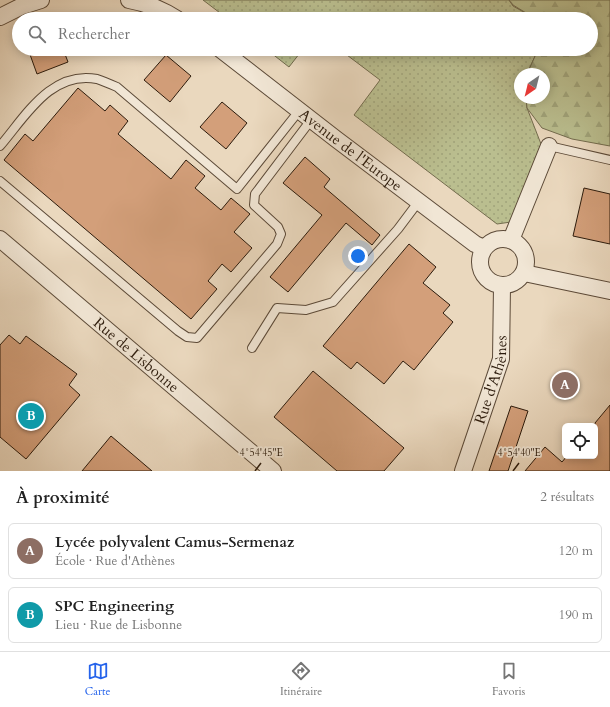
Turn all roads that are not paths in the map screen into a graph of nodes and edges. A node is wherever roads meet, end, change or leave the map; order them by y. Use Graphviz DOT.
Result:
graph roads {
  1 [pos="41,0"];
  2 [pos="129,0"];
  3 [pos="164,12"];
  4 [pos="0,16"];
  5 [pos="229,56"];
  6 [pos="305,115"];
  7 [pos="0,146"];
  8 [pos="548,146"];
  9 [pos="610,160"];
  10 [pos="0,181"];
  11 [pos="420,201"];
  12 [pos="0,238"];
  13 [pos="511,240"];
  14 [pos="484,248"];
  15 [pos="524,273"];
  16 [pos="502,286"];
  17 [pos="610,291"];
  18 [pos="252,348"];
  19 [pos="273,471"];
  20 [pos="463,471"];
  1 -- 4 [label="street"];
  2 -- 3 [label="street"];
  5 -- 6 [label="street, Avenue de l'Europe"];
  6 -- 7 [label="lane"];
  6 -- 10 [label="lane"];
  6 -- 11 [label="street, Avenue de l'Europe"];
  8 -- 9 [label="lane"];
  8 -- 13 [label="street"];
  11 -- 14 [label="street, Avenue de l'Europe"];
  11 -- 18 [label="lane"];
  12 -- 19 [label="street, Rue de Lisbonne"];
  13 -- 14 [label="street"];
  13 -- 15 [label="street"];
  14 -- 16 [label="street"];
  15 -- 16 [label="street"];
  15 -- 17 [label="street"];
  16 -- 20 [label="street, Rue d'Athènes"];
}
